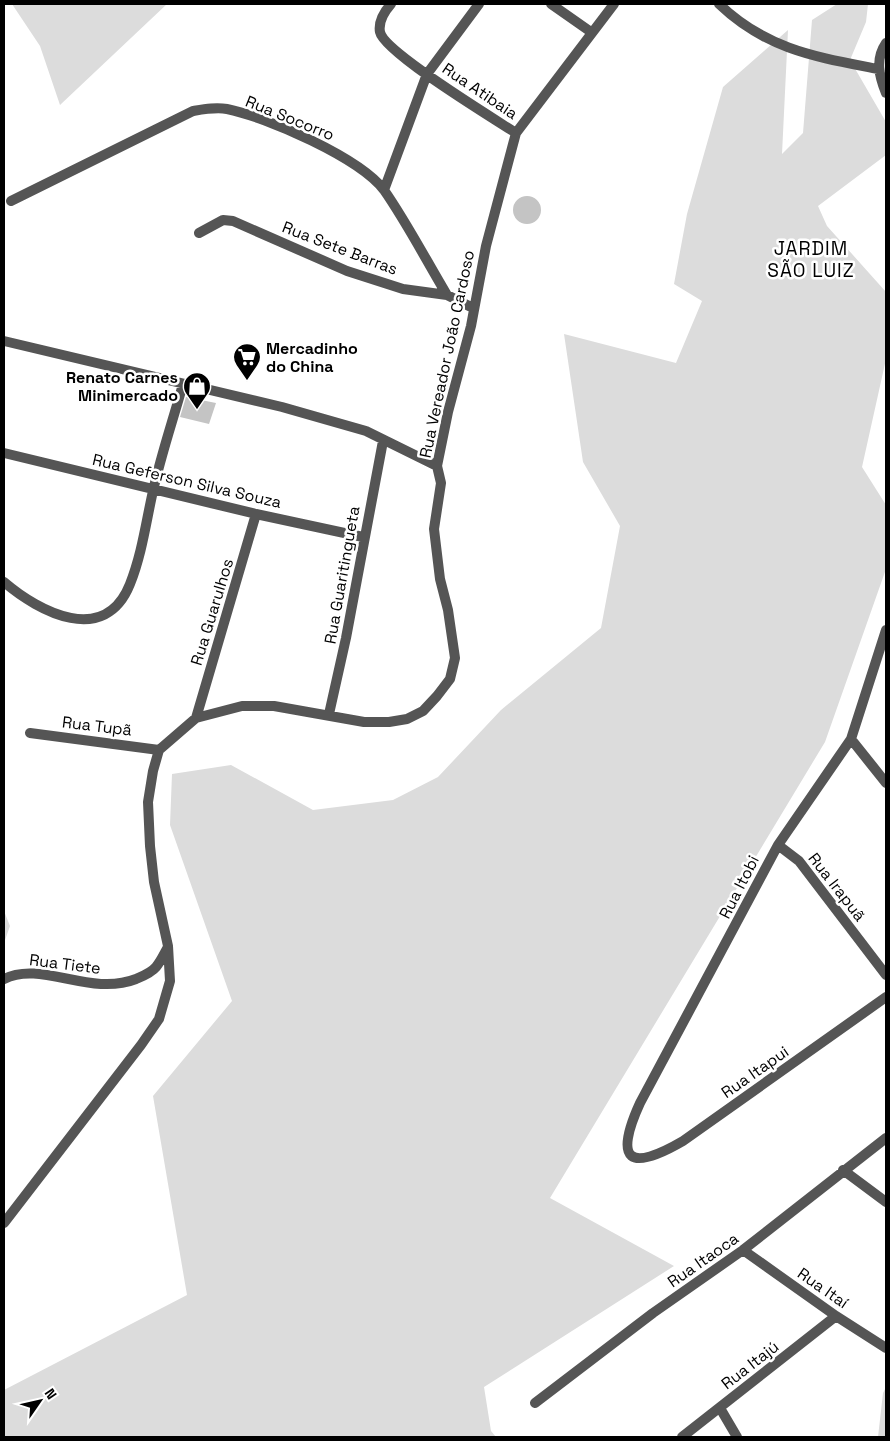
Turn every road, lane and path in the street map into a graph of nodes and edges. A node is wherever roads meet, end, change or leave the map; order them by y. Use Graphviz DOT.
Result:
graph roads {
  1 [pos="391,4"];
  2 [pos="478,4"];
  3 [pos="551,4"];
  4 [pos="614,4"];
  5 [pos="719,4"];
  6 [pos="590,32"];
  7 [pos="886,43"];
  8 [pos="878,69"];
  9 [pos="427,74"];
  10 [pos="886,93"];
  11 [pos="516,133"];
  12 [pos="384,190"];
  13 [pos="11,201"];
  14 [pos="200,233"];
  15 [pos="446,295"];
  16 [pos="473,308"];
  17 [pos="4,341"];
  18 [pos="183,384"];
  19 [pos="383,441"];
  20 [pos="4,453"];
  21 [pos="437,466"];
  22 [pos="154,489"];
  23 [pos="256,514"];
  24 [pos="364,537"];
  25 [pos="4,582"];
  26 [pos="886,630"];
  27 [pos="330,714"];
  28 [pos="196,718"];
  29 [pos="30,733"];
  30 [pos="851,739"];
  31 [pos="159,750"];
  32 [pos="886,783"];
  33 [pos="778,845"];
  34 [pos="168,946"];
  35 [pos="886,975"];
  36 [pos="4,979"];
  37 [pos="886,997"];
  38 [pos="886,1138"];
  39 [pos="635,1157"];
  40 [pos="843,1170"];
  41 [pos="886,1202"];
  42 [pos="4,1222"];
  43 [pos="744,1250"];
  44 [pos="836,1316"];
  45 [pos="886,1348"];
  46 [pos="535,1403"];
  47 [pos="720,1408"];
  48 [pos="682,1437"];
  49 [pos="737,1437"];
  1 -- 9 [label="street, Rua Atibaia"];
  2 -- 9 [label="street"];
  3 -- 6 [label="street"];
  4 -- 6 [label="street, Rua Vereador João Cardoso"];
  5 -- 8 [label="street"];
  6 -- 11 [label="street, Rua Vereador João Cardoso"];
  7 -- 8 [label="street"];
  8 -- 10 [label="street"];
  9 -- 11 [label="street, Rua Atibaia"];
  9 -- 12 [label="street"];
  11 -- 16 [label="street, Rua Vereador João Cardoso"];
  12 -- 13 [label="street, Rua Socorro"];
  12 -- 15 [label="street, Rua Socorro"];
  14 -- 15 [label="street, Rua Sete Barras"];
  15 -- 16 [label="street, Rua Sete Barras"];
  16 -- 21 [label="street, Rua Vereador João Cardoso"];
  17 -- 18 [label="street"];
  18 -- 19 [label="street"];
  18 -- 22 [label="street"];
  19 -- 21 [label="street"];
  19 -- 24 [label="street, Rua Guaritingueta"];
  20 -- 22 [label="street, Rua Geferson Silva Souza"];
  21 -- 27 [label="street, Rua Vereador João Cardoso"];
  22 -- 23 [label="street, Rua Geferson Silva Souza"];
  22 -- 25 [label="street"];
  23 -- 24 [label="street, Rua Geferson Silva Souza"];
  23 -- 28 [label="street, Rua Guarulhos"];
  24 -- 27 [label="street, Rua Guaritingueta"];
  26 -- 30 [label="street, Rua Itobi"];
  27 -- 28 [label="street, Rua Vereador João Cardoso"];
  28 -- 31 [label="street"];
  29 -- 31 [label="street, Rua Tupã"];
  30 -- 32 [label="street"];
  30 -- 33 [label="street, Rua Itobi"];
  31 -- 34 [label="street"];
  33 -- 35 [label="street, Rua Irapuã"];
  33 -- 39 [label="street, Rua Itobi"];
  34 -- 36 [label="street, Rua Tiete"];
  34 -- 42 [label="street"];
  37 -- 39 [label="street, Rua Itapui"];
  38 -- 40 [label="street, Rua Itaoca"];
  40 -- 41 [label="street"];
  40 -- 43 [label="street, Rua Itaoca"];
  43 -- 44 [label="street, Rua Itaí"];
  43 -- 46 [label="street, Rua Itaoca"];
  44 -- 45 [label="street, Rua Itaí"];
  44 -- 47 [label="street, Rua Itajú"];
  47 -- 48 [label="street, Rua Itajú"];
  47 -- 49 [label="street"];
}
